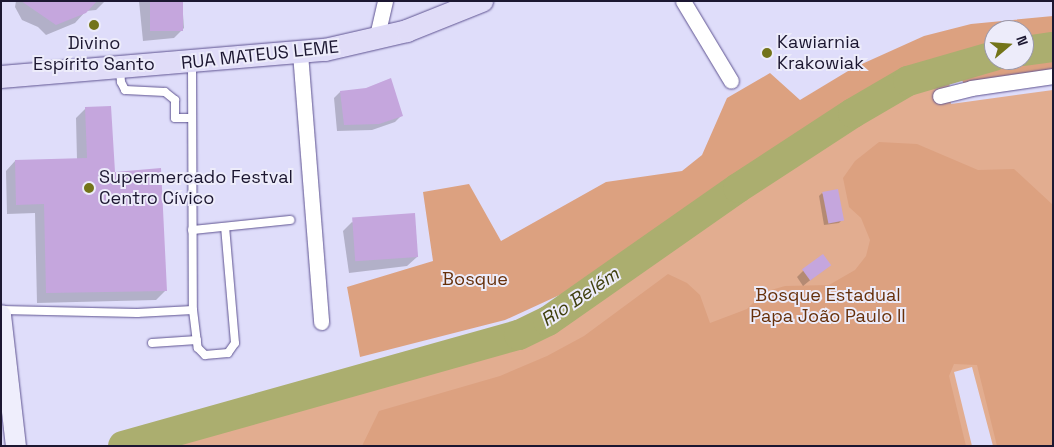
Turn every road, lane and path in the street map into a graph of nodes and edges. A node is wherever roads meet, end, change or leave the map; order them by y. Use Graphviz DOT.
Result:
graph roads {
  1 [pos="385,1"];
  2 [pos="482,1"];
  3 [pos="683,1"];
  4 [pos="376,40"];
  5 [pos="300,53"];
  6 [pos="192,62"];
  7 [pos="120,68"];
  8 [pos="1053,76"];
  9 [pos="1,77"];
  10 [pos="731,81"];
  11 [pos="940,96"];
  12 [pos="191,118"];
  13 [pos="290,220"];
  14 [pos="225,227"];
  15 [pos="192,230"];
  16 [pos="1,310"];
  17 [pos="193,310"];
  18 [pos="1,315"];
  19 [pos="321,322"];
  20 [pos="197,340"];
  21 [pos="152,343"];
  22 [pos="16,446"];
  1 -- 4 [label="street"];
  2 -- 4 [label="main road, RUA MATEUS LEME"];
  3 -- 10 [label="street"];
  4 -- 5 [label="main road, RUA MATEUS LEME"];
  5 -- 6 [label="main road, RUA MATEUS LEME"];
  5 -- 19 [label="street"];
  6 -- 7 [label="main road, RUA MATEUS LEME"];
  6 -- 12 [label="lane"];
  7 -- 9 [label="main road, RUA MATEUS LEME"];
  7 -- 12 [label="lane"];
  8 -- 11 [label="street"];
  12 -- 15 [label="lane"];
  13 -- 14 [label="lane"];
  14 -- 15 [label="lane"];
  14 -- 20 [label="lane"];
  15 -- 17 [label="lane"];
  16 -- 17 [label="lane"];
  17 -- 20 [label="lane"];
  18 -- 22 [label="main road"];
  20 -- 21 [label="lane"];
}
